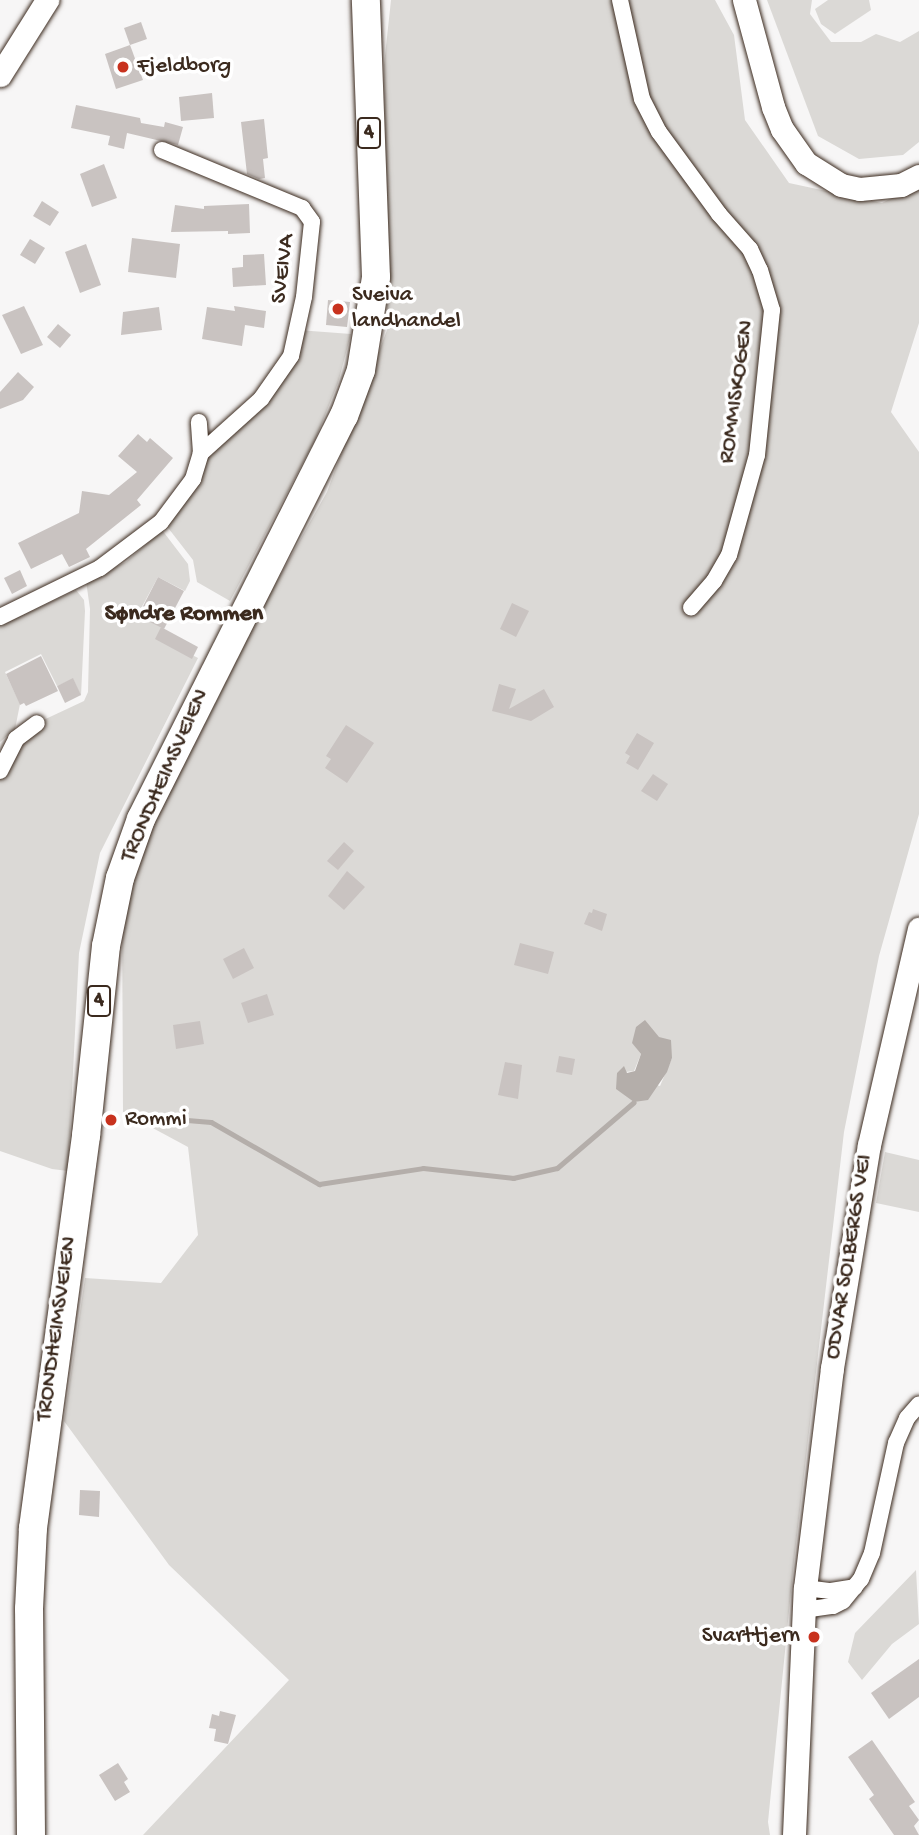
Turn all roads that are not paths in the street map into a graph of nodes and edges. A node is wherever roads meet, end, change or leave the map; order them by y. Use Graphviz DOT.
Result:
graph roads {
  1 [pos="47,0"];
  2 [pos="366,0"];
  3 [pos="620,0"];
  4 [pos="744,0"];
  5 [pos="0,75"];
  6 [pos="162,150"];
  7 [pos="919,176"];
  8 [pos="199,422"];
  9 [pos="201,453"];
  10 [pos="691,607"];
  11 [pos="0,617"];
  12 [pos="37,723"];
  13 [pos="0,771"];
  14 [pos="919,929"];
  15 [pos="919,1404"];
  16 [pos="804,1599"];
  17 [pos="31,1835"];
  18 [pos="793,1835"];
  1 -- 5 [label="street"];
  2 -- 17 [label="highway, TRONDHEIMSVEIEN / 4"];
  3 -- 10 [label="street, ROMMISKOGEN"];
  4 -- 7 [label="street"];
  6 -- 9 [label="street, SVEIVA"];
  8 -- 9 [label="street, SVEIVA"];
  9 -- 11 [label="street, SVEIVA"];
  12 -- 13 [label="street"];
  14 -- 16 [label="street, ODVAR SOLBERGS VEI"];
  15 -- 16 [label="street"];
  16 -- 18 [label="street, ODVAR SOLBERGS VEI"];
}
